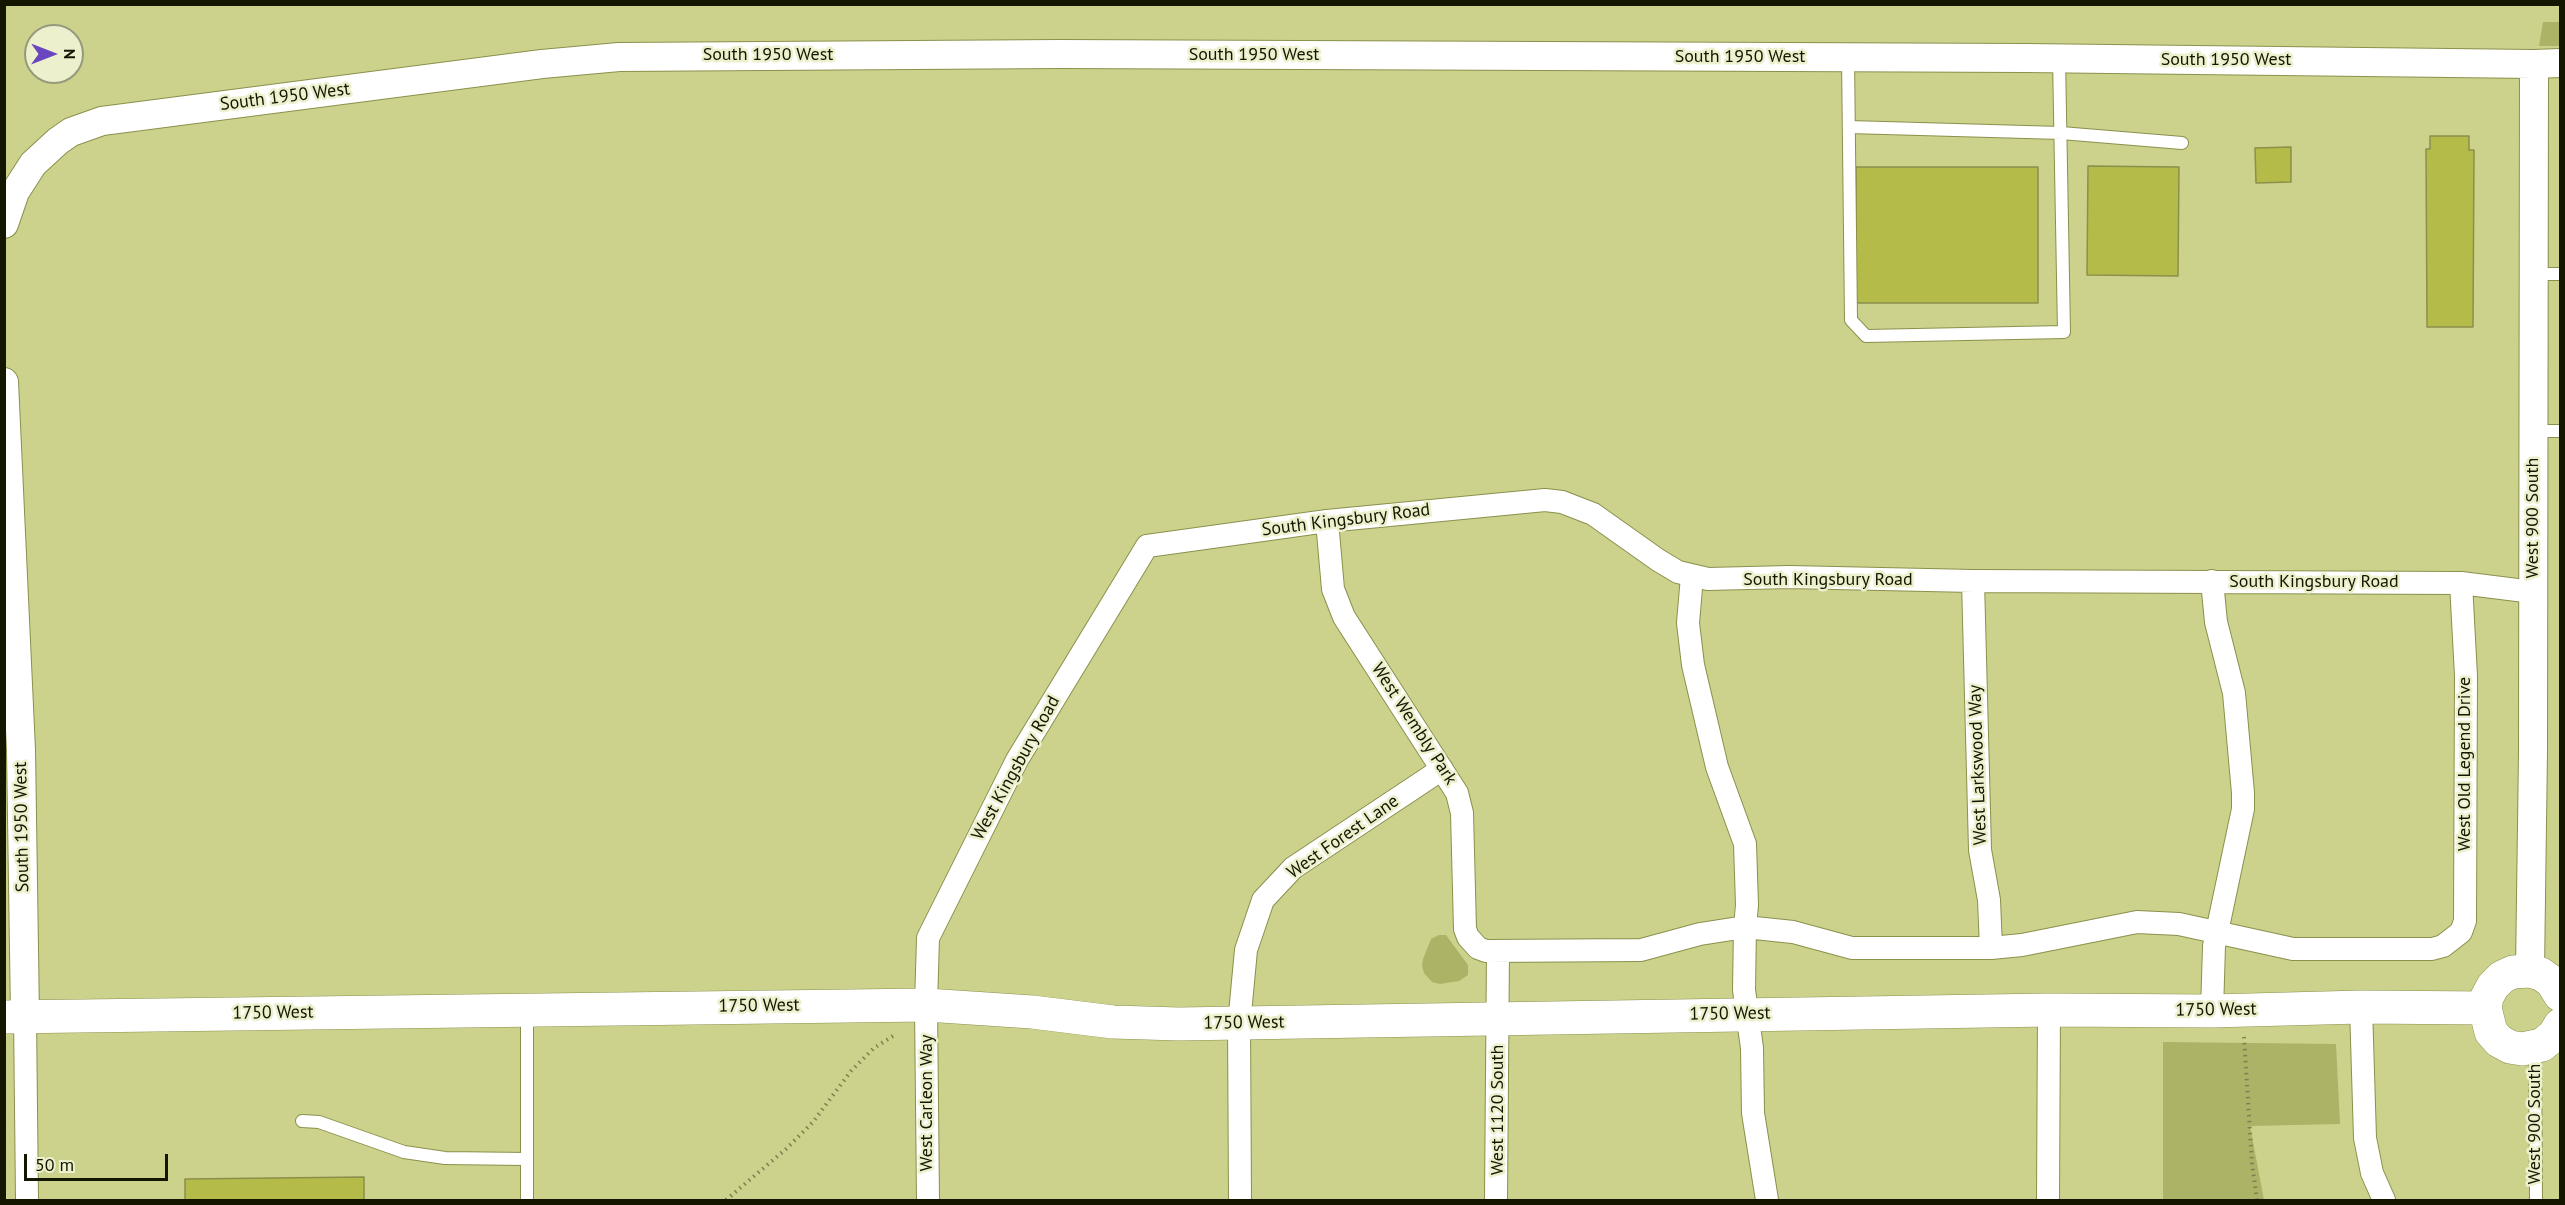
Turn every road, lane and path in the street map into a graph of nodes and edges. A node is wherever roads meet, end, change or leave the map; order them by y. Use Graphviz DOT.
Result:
graph roads {
  1 [pos="1848,57"];
  2 [pos="2059,58"];
  3 [pos="2547,63"];
  4 [pos="1849,127"];
  5 [pos="2061,133"];
  6 [pos="2182,142"];
  7 [pos="4,224"];
  8 [pos="2533,274"];
  9 [pos="2560,274"];
  10 [pos="4,382"];
  11 [pos="2547,431"];
  12 [pos="1326,521"];
  13 [pos="1147,546"];
  14 [pos="1692,576"];
  15 [pos="1972,581"];
  16 [pos="2212,581"];
  17 [pos="2461,583"];
  18 [pos="2533,592"];
  19 [pos="1442,769"];
  20 [pos="1744,927"];
  21 [pos="2216,932"];
  22 [pos="1992,948"];
  23 [pos="1498,951"];
  24 [pos="2530,971"];
  25 [pos="2560,995"];
  26 [pos="926,1005"];
  27 [pos="2361,1007"];
  28 [pos="527,1008"];
  29 [pos="2485,1008"];
  30 [pos="2049,1010"];
  31 [pos="2212,1011"];
  32 [pos="1747,1014"];
  33 [pos="15,1016"];
  34 [pos="1498,1019"];
  35 [pos="1239,1024"];
  36 [pos="2560,1025"];
  37 [pos="896,1034"];
  38 [pos="2244,1038"];
  39 [pos="2535,1048"];
  40 [pos="302,1121"];
  41 [pos="527,1160"];
  42 [pos="27,1200"];
  43 [pos="528,1200"];
  44 [pos="726,1200"];
  45 [pos="928,1200"];
  46 [pos="1240,1200"];
  47 [pos="1496,1200"];
  48 [pos="1767,1200"];
  49 [pos="2048,1200"];
  50 [pos="2257,1200"];
  51 [pos="2384,1200"];
  52 [pos="2536,1200"];
  1 -- 2 [label="street, South 1950 West"];
  1 -- 4 [label="lane"];
  1 -- 7 [label="street, South 1950 West"];
  2 -- 3 [label="street, South 1950 West"];
  2 -- 5 [label="lane"];
  3 -- 8 [label="street, West 900 South"];
  4 -- 5 [label="lane"];
  4 -- 5 [label="lane"];
  5 -- 6 [label="lane"];
  8 -- 9 [label="lane"];
  8 -- 11 [label="street, West 900 South"];
  10 -- 33 [label="street, South 1950 West"];
  11 -- 18 [label="street, West 900 South"];
  12 -- 13 [label="street, South Kingsbury Road"];
  12 -- 14 [label="street, South Kingsbury Road"];
  12 -- 19 [label="street, West Wembly Park"];
  13 -- 26 [label="street, West Kingsbury Road"];
  14 -- 15 [label="street, South Kingsbury Road"];
  14 -- 20 [label="street"];
  15 -- 16 [label="street, South Kingsbury Road"];
  15 -- 22 [label="street, West Larkswood Way"];
  16 -- 17 [label="street, South Kingsbury Road"];
  16 -- 21 [label="street"];
  17 -- 18 [label="street, South Kingsbury Road"];
  17 -- 21 [label="street, West Old Legend Drive"];
  18 -- 24 [label="street, West 900 South"];
  19 -- 23 [label="street, West Wembly Park"];
  19 -- 35 [label="street, West Forest Lane"];
  20 -- 22 [label="street"];
  20 -- 23 [label="street"];
  20 -- 32 [label="street"];
  21 -- 22 [label="street"];
  21 -- 31 [label="street"];
  23 -- 34 [label="street"];
  24 -- 25 [label="main road"];
  24 -- 29 [label="main road"];
  26 -- 28 [label="main road, 1750 West"];
  26 -- 35 [label="main road, 1750 West"];
  26 -- 45 [label="street, West Carleon Way"];
  27 -- 29 [label="main road, 1750 West"];
  27 -- 31 [label="main road, 1750 West"];
  27 -- 51 [label="street"];
  28 -- 33 [label="main road, 1750 West"];
  28 -- 41 [label="lane"];
  29 -- 39 [label="main road"];
  30 -- 31 [label="main road, 1750 West"];
  30 -- 32 [label="main road, 1750 West"];
  30 -- 49 [label="street"];
  32 -- 34 [label="main road, 1750 West"];
  32 -- 48 [label="street"];
  33 -- 42 [label="street, South 1950 West"];
  34 -- 35 [label="main road, 1750 West"];
  34 -- 47 [label="street, West 1120 South"];
  35 -- 46 [label="street, West Forest Lane"];
  36 -- 39 [label="main road"];
  37 -- 44 [label="path"];
  38 -- 50 [label="path"];
  39 -- 52 [label="lane, West 900 South"];
  40 -- 41 [label="lane"];
  41 -- 43 [label="lane"];
}
